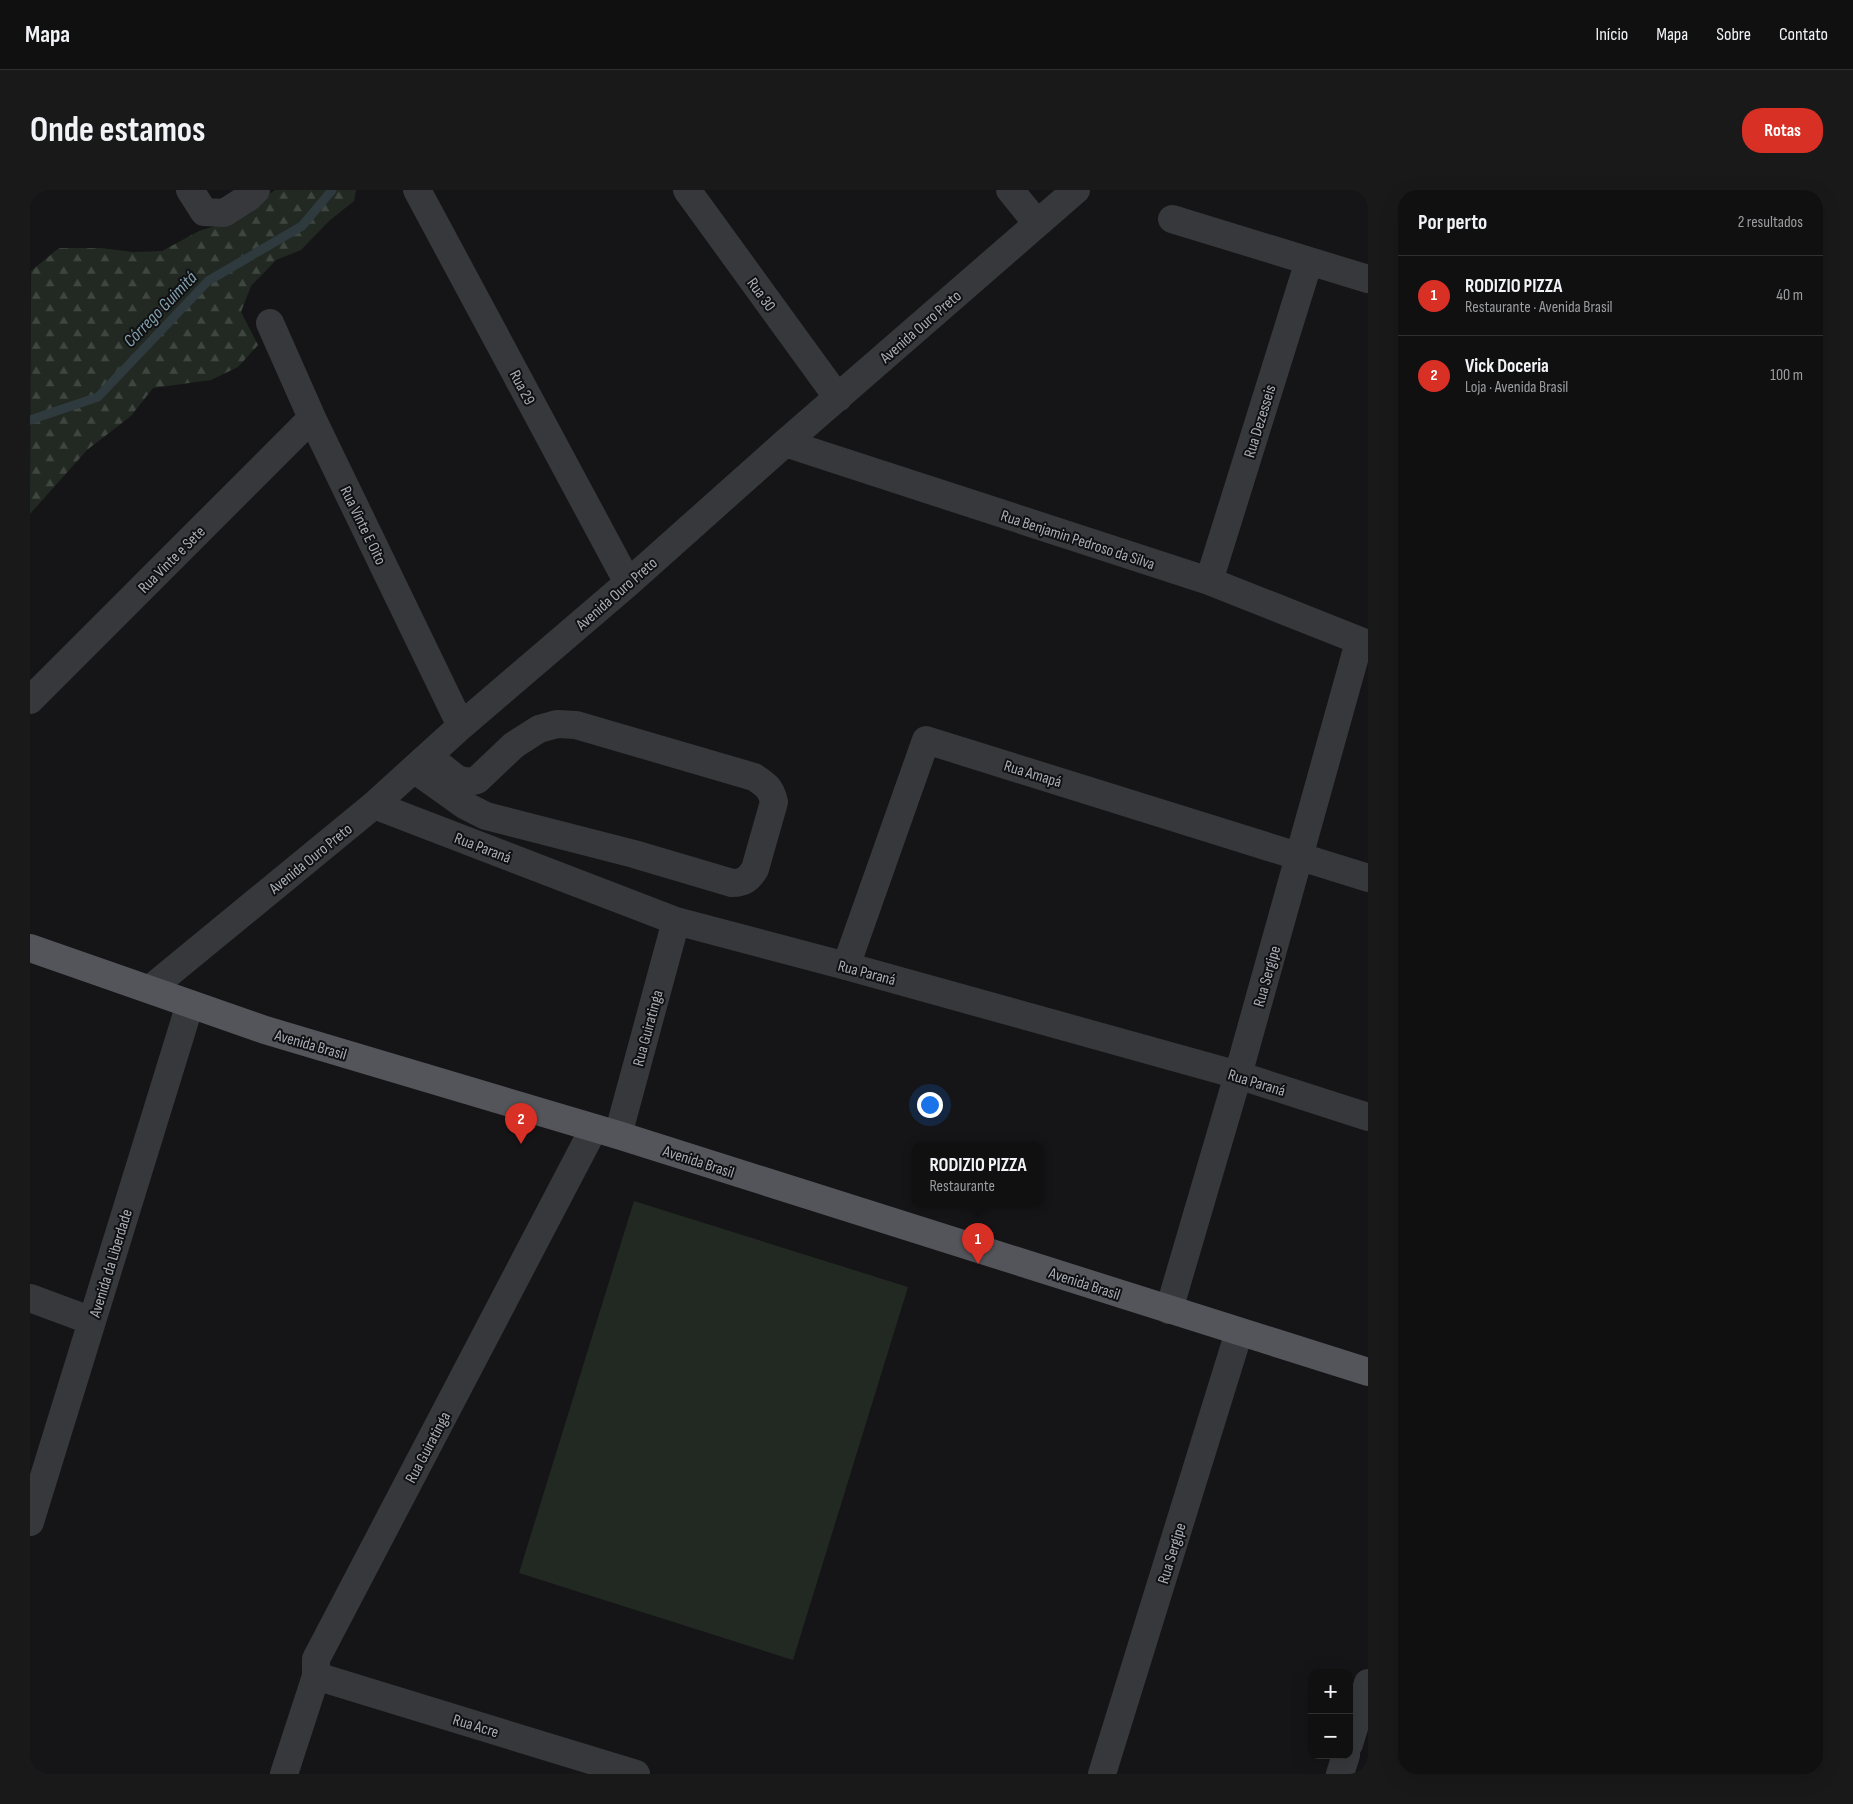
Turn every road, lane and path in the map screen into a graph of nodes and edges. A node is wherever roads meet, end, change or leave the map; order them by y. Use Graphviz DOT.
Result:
graph roads {
  1 [pos="256,190"];
  2 [pos="418,190"];
  3 [pos="686,190"];
  4 [pos="1010,190"];
  5 [pos="1076,190"];
  6 [pos="197,201"];
  7 [pos="1172,218"];
  8 [pos="1038,223"];
  9 [pos="1309,260"];
  10 [pos="1368,279"];
  11 [pos="270,323"];
  12 [pos="838,398"];
  13 [pos="312,418"];
  14 [pos="785,443"];
  15 [pos="1209,581"];
  16 [pos="628,583"];
  17 [pos="1364,643"];
  18 [pos="30,700"];
  19 [pos="461,726"];
  20 [pos="421,762"];
  21 [pos="374,805"];
  22 [pos="1299,856"];
  23 [pos="1368,878"];
  24 [pos="676,921"];
  25 [pos="30,948"];
  26 [pos="846,966"];
  27 [pos="150,990"];
  28 [pos="190,1004"];
  29 [pos="1238,1075"];
  30 [pos="1368,1116"];
  31 [pos="606,1131"];
  32 [pos="30,1298"];
  33 [pos="1170,1310"];
  34 [pos="92,1321"];
  35 [pos="1239,1332"];
  36 [pos="1368,1372"];
  37 [pos="30,1522"];
  38 [pos="316,1676"];
  39 [pos="1368,1683"];
  40 [pos="1353,1731"];
  41 [pos="1345,1759"];
  42 [pos="284,1774"];
  43 [pos="636,1774"];
  44 [pos="1102,1774"];
  45 [pos="1340,1774"];
  1 -- 6 [label="street"];
  2 -- 16 [label="street, Rua 29"];
  3 -- 12 [label="street, Rua 30"];
  4 -- 8 [label="street"];
  5 -- 8 [label="street, Avenida Ouro Preto"];
  7 -- 9 [label="street"];
  8 -- 12 [label="street, Avenida Ouro Preto"];
  9 -- 10 [label="street"];
  9 -- 15 [label="street, Rua Dezesseis"];
  11 -- 13 [label="street, Rua Vinte E Oito"];
  12 -- 14 [label="street, Avenida Ouro Preto"];
  13 -- 18 [label="street, Rua Vinte e Sete"];
  13 -- 19 [label="street, Rua Vinte E Oito"];
  14 -- 15 [label="street, Rua Benjamin Pedroso da Silva"];
  14 -- 16 [label="street, Avenida Ouro Preto"];
  15 -- 17 [label="street, Rua Benjamin Pedroso da Silva"];
  16 -- 19 [label="street, Avenida Ouro Preto"];
  17 -- 22 [label="street, Rua Sergipe"];
  19 -- 20 [label="street, Avenida Ouro Preto"];
  20 -- 20 [label="street"];
  20 -- 21 [label="street, Avenida Ouro Preto"];
  21 -- 24 [label="street, Rua Paraná"];
  21 -- 27 [label="street, Avenida Ouro Preto"];
  22 -- 23 [label="street, Rua Amapá"];
  22 -- 26 [label="street, Rua Amapá"];
  22 -- 29 [label="street, Rua Sergipe"];
  24 -- 26 [label="street, Rua Paraná"];
  24 -- 31 [label="street, Rua Guiratinga"];
  25 -- 27 [label="main road, Avenida Brasil"];
  26 -- 29 [label="street, Rua Paraná"];
  27 -- 28 [label="main road, Avenida Brasil"];
  28 -- 31 [label="main road, Avenida Brasil"];
  28 -- 34 [label="street, Avenida da Liberdade"];
  29 -- 30 [label="street, Rua Paraná"];
  29 -- 33 [label="street, Rua Sergipe"];
  31 -- 33 [label="main road, Avenida Brasil"];
  31 -- 38 [label="street, Rua Guiratinga"];
  32 -- 34 [label="street"];
  33 -- 35 [label="main road, Avenida Brasil"];
  34 -- 37 [label="street, Avenida da Liberdade"];
  35 -- 36 [label="main road, Avenida Brasil"];
  35 -- 44 [label="street, Rua Sergipe"];
  38 -- 42 [label="street, Rua Guiratinga"];
  38 -- 43 [label="street, Rua Acre"];
  39 -- 40 [label="street"];
  41 -- 45 [label="street"];
}
